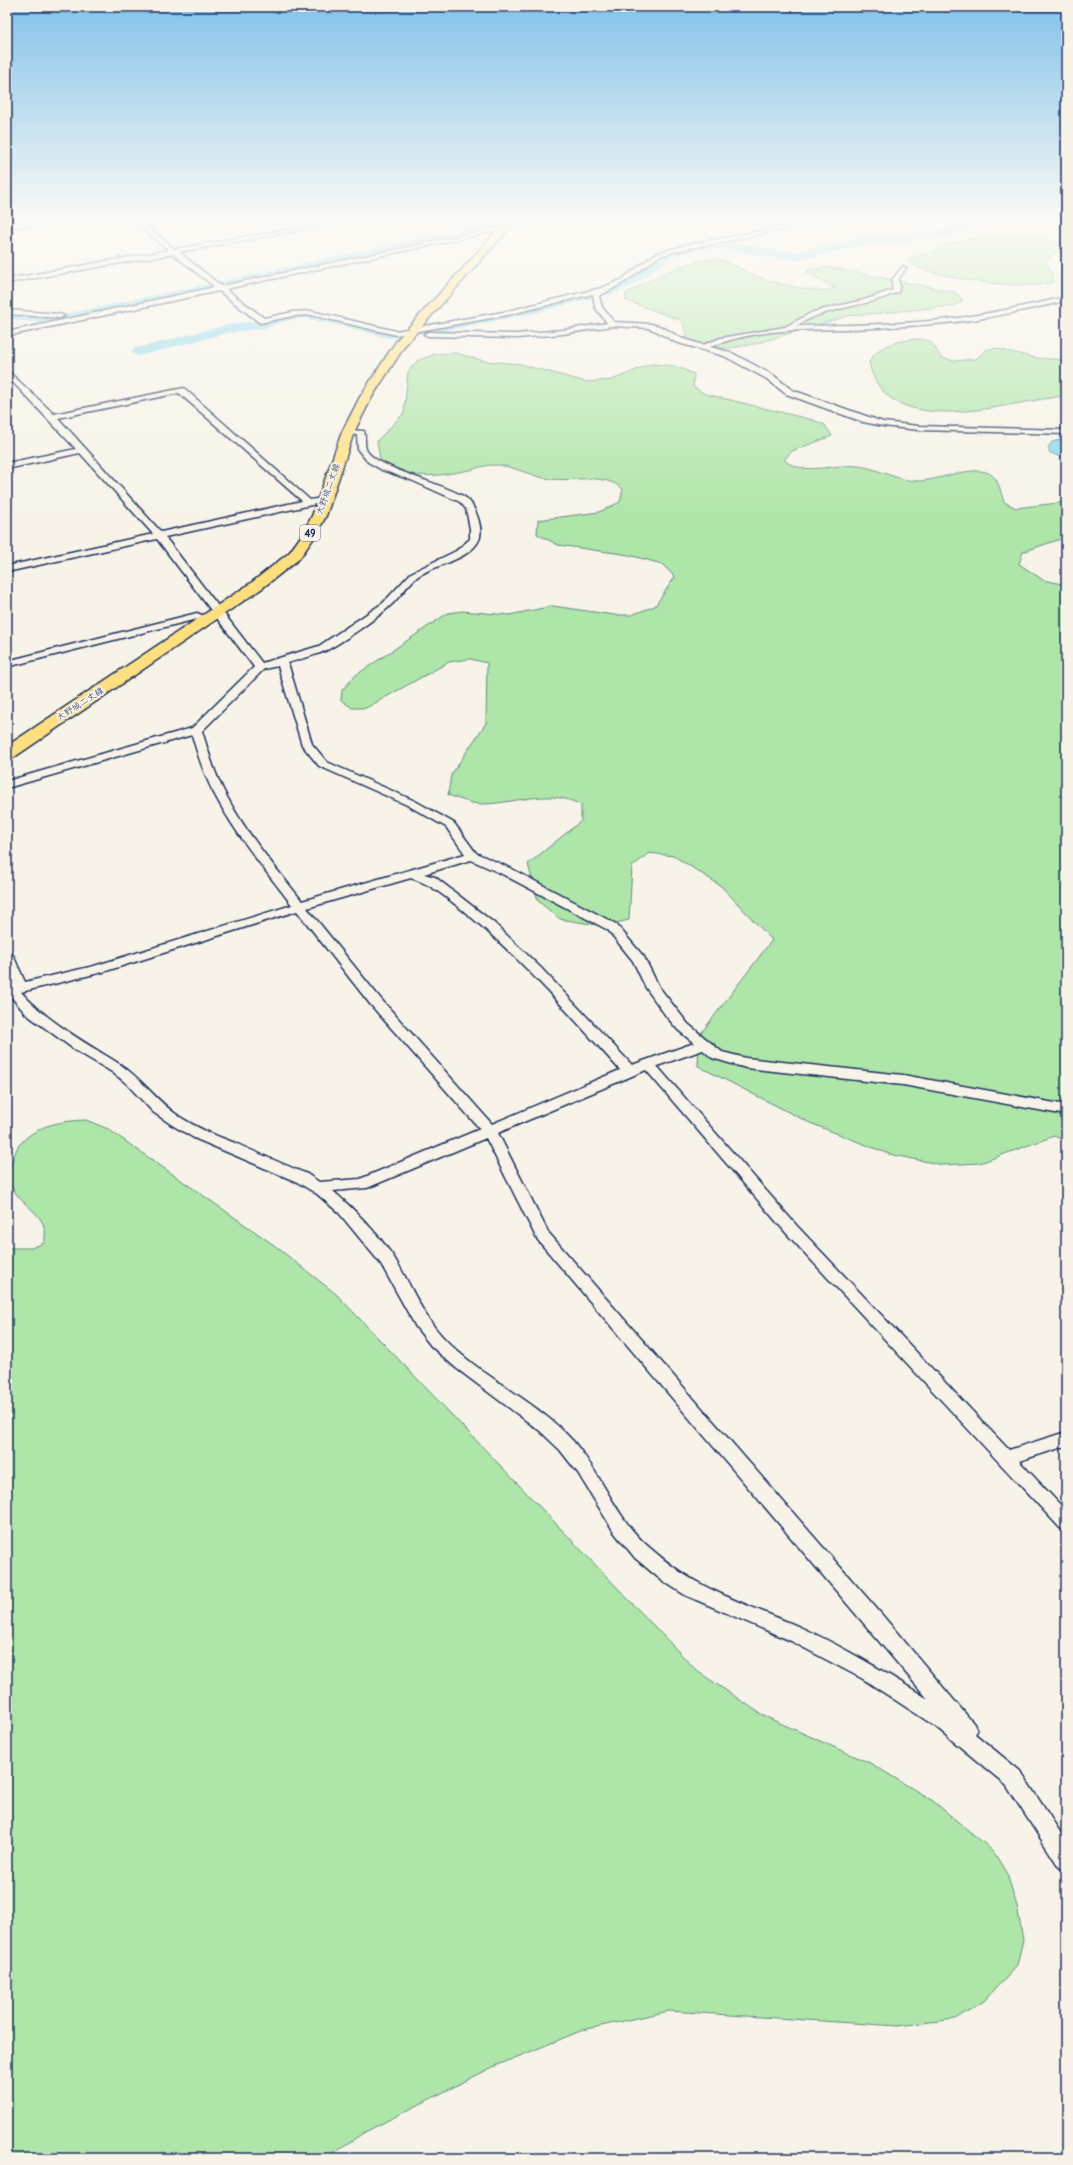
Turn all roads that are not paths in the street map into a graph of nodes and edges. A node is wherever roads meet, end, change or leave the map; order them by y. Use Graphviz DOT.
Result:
graph roads {
  1 [pos="61,322"];
  2 [pos="345,322"];
  3 [pos="419,322"];
  4 [pos="463,322"];
  5 [pos="796,322"];
  6 [pos="931,322"];
  7 [pos="612,324"];
  8 [pos="788,328"];
  9 [pos="7,334"];
  10 [pos="408,334"];
  11 [pos="704,347"];
  12 [pos="7,372"];
  13 [pos="11,382"];
  14 [pos="52,417"];
  15 [pos="348,432"];
  16 [pos="1066,432"];
  17 [pos="82,450"];
  18 [pos="7,466"];
  19 [pos="325,499"];
  20 [pos="308,502"];
  21 [pos="159,535"];
  22 [pos="7,569"];
  23 [pos="218,611"];
  24 [pos="206,619"];
  25 [pos="282,662"];
  26 [pos="7,664"];
  27 [pos="260,666"];
  28 [pos="196,730"];
  29 [pos="7,754"];
  30 [pos="7,785"];
  31 [pos="472,856"];
  32 [pos="412,875"];
  33 [pos="299,906"];
  34 [pos="7,955"];
  35 [pos="13,988"];
  36 [pos="704,1045"];
  37 [pos="648,1064"];
  38 [pos="630,1072"];
  39 [pos="1066,1110"];
  40 [pos="489,1130"];
  41 [pos="318,1187"];
  42 [pos="1066,1439"];
  43 [pos="1005,1459"];
  44 [pos="1066,1522"];
  45 [pos="986,1754"];
  46 [pos="1066,1860"];
  1 -- 9 [label="street"];
  2 -- 10 [label="street"];
  3 -- 10 [label="main road, 大野城二丈線 / 49"];
  4 -- 10 [label="street"];
  5 -- 8 [label="street"];
  6 -- 8 [label="street"];
  7 -- 10 [label="street"];
  7 -- 11 [label="street"];
  8 -- 11 [label="street"];
  10 -- 15 [label="main road, 大野城二丈線 / 49"];
  11 -- 16 [label="street"];
  12 -- 13 [label="street"];
  13 -- 14 [label="street"];
  14 -- 17 [label="street"];
  14 -- 20 [label="street"];
  15 -- 19 [label="main road, 大野城二丈線 / 49"];
  15 -- 25 [label="street"];
  17 -- 18 [label="street"];
  17 -- 21 [label="street"];
  19 -- 20 [label="street"];
  19 -- 23 [label="main road, 大野城二丈線 / 49"];
  20 -- 21 [label="street"];
  21 -- 22 [label="street"];
  21 -- 23 [label="street"];
  23 -- 24 [label="main road, 大野城二丈線 / 49"];
  23 -- 27 [label="street"];
  24 -- 26 [label="street"];
  24 -- 29 [label="main road, 大野城二丈線 / 49"];
  25 -- 27 [label="street"];
  25 -- 31 [label="street"];
  27 -- 28 [label="street"];
  28 -- 30 [label="street"];
  28 -- 33 [label="street"];
  31 -- 32 [label="street"];
  31 -- 36 [label="street"];
  32 -- 33 [label="street"];
  32 -- 38 [label="street"];
  33 -- 35 [label="street"];
  33 -- 40 [label="street"];
  34 -- 35 [label="street"];
  35 -- 41 [label="street"];
  36 -- 37 [label="street"];
  36 -- 39 [label="street"];
  37 -- 38 [label="street"];
  37 -- 43 [label="street"];
  38 -- 40 [label="street"];
  40 -- 41 [label="street"];
  40 -- 45 [label="street"];
  41 -- 45 [label="street"];
  42 -- 43 [label="street"];
  43 -- 44 [label="street"];
  45 -- 46 [label="street"];
}
